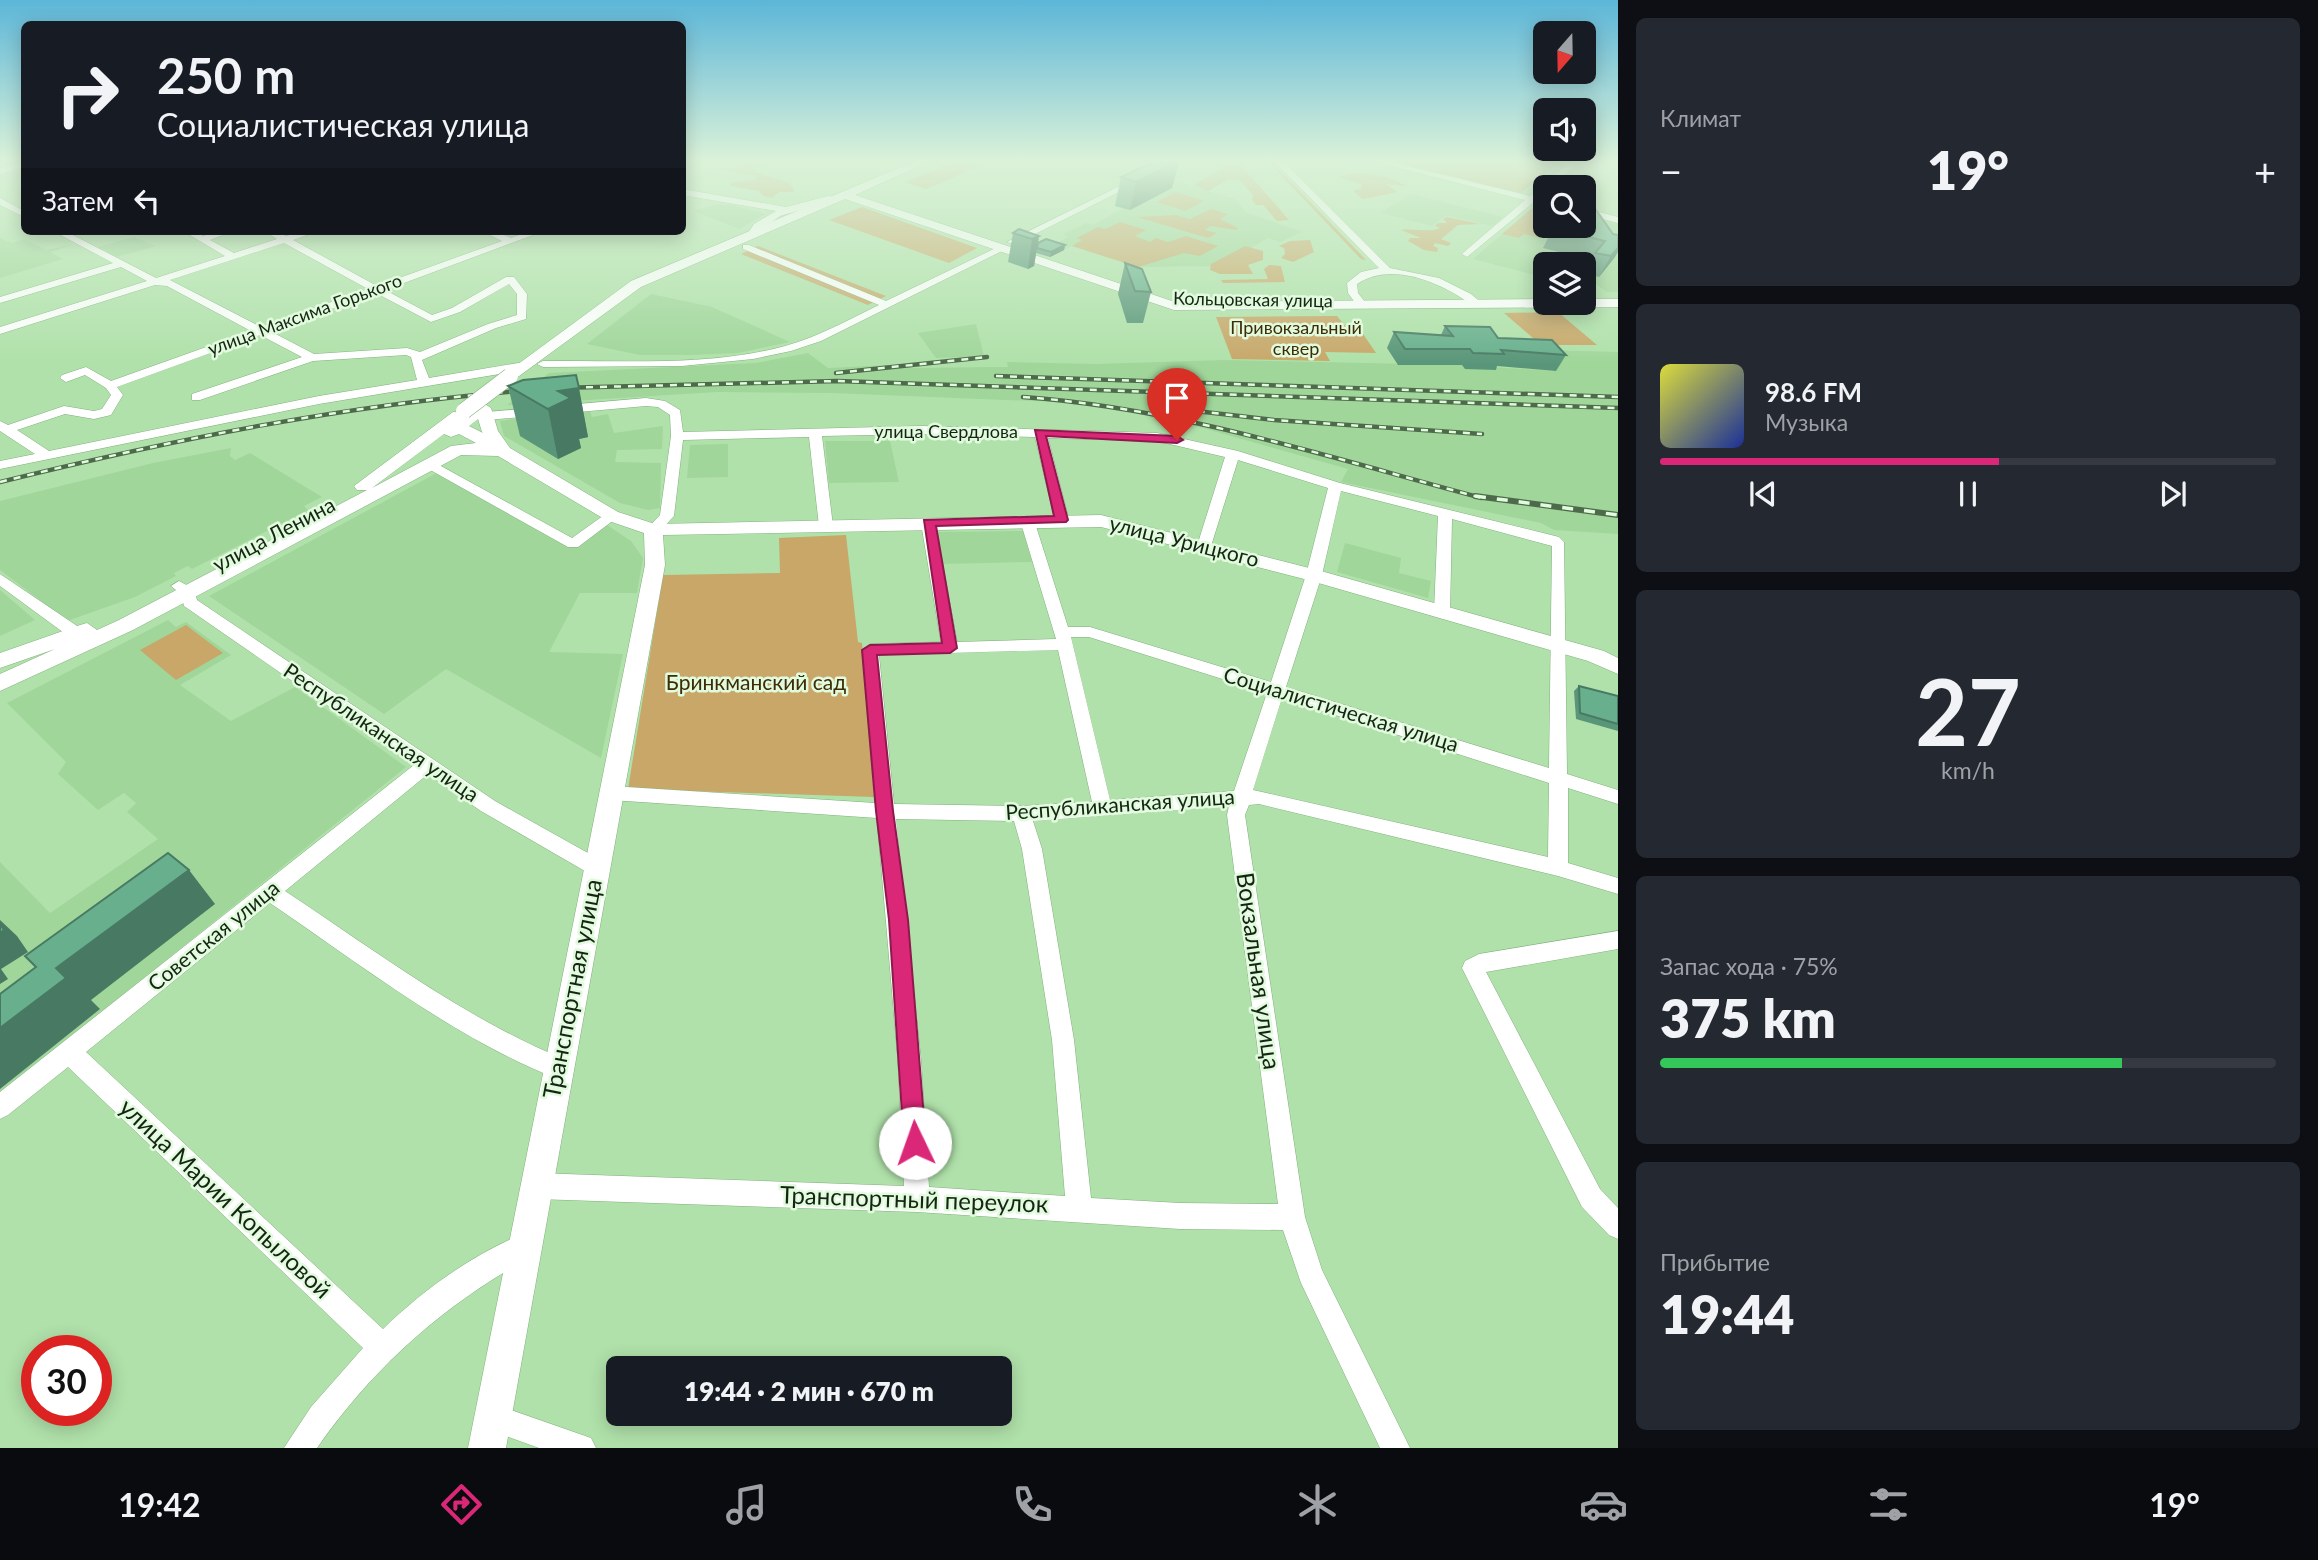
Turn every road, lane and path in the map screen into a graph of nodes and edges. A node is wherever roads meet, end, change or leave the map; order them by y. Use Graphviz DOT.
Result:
graph roads {
  1 [pos="755,230"];
  2 [pos="762,230"];
  3 [pos="771,230"];
  4 [pos="955,230"];
  5 [pos="1038,230"];
  6 [pos="1346,230"];
  7 [pos="1495,230"];
  8 [pos="753,233"];
  9 [pos="66,235"];
  10 [pos="196,235"];
  11 [pos="216,235"];
  12 [pos="278,235"];
  13 [pos="300,235"];
  14 [pos="497,235"];
  15 [pos="528,235"];
  16 [pos="203,239"];
  17 [pos="287,239"];
  18 [pos="511,241"];
  19 [pos="1005,246"];
  20 [pos="746,247"];
  21 [pos="1467,254"];
  22 [pos="234,257"];
  23 [pos="122,264"];
  24 [pos="1388,272"];
  25 [pos="157,282"];
  26 [pos="379,289"];
  27 [pos="0,300"];
  28 [pos="1596,300"];
  29 [pos="1533,301"];
  30 [pos="1618,301"];
  31 [pos="881,302"];
  32 [pos="1476,303"];
  33 [pos="1360,304"];
  34 [pos="0,331"];
  35 [pos="260,331"];
  36 [pos="419,356"];
  37 [pos="312,358"];
  38 [pos="543,364"];
  39 [pos="526,370"];
  40 [pos="66,378"];
  41 [pos="424,382"];
  42 [pos="110,385"];
  43 [pos="196,397"];
  44 [pos="485,412"];
  45 [pos="457,420"];
  46 [pos="4,427"];
  47 [pos="816,433"];
  48 [pos="1040,433"];
  49 [pos="677,436"];
  50 [pos="457,450"];
  51 [pos="44,454"];
  52 [pos="1233,454"];
  53 [pos="509,455"];
  54 [pos="430,464"];
  55 [pos="0,465"];
  56 [pos="1335,486"];
  57 [pos="363,498"];
  58 [pos="1445,513"];
  59 [pos="612,516"];
  60 [pos="1027,520"];
  61 [pos="1062,520"];
  62 [pos="928,523"];
  63 [pos="827,526"];
  64 [pos="653,530"];
  65 [pos="1204,546"];
  66 [pos="1314,575"];
  67 [pos="0,579"];
  68 [pos="184,589"];
  69 [pos="1442,612"];
  70 [pos="77,634"];
  71 [pos="1063,638"];
  72 [pos="1556,644"];
  73 [pos="950,648"];
  74 [pos="0,661"];
  75 [pos="1618,665"];
  76 [pos="0,683"];
  77 [pos="1278,690"];
  78 [pos="427,765"];
  79 [pos="1556,777"];
  80 [pos="611,793"];
  81 [pos="1244,797"];
  82 [pos="1618,797"];
  83 [pos="1103,810"];
  84 [pos="884,811"];
  85 [pos="1021,814"];
  86 [pos="597,868"];
  87 [pos="1558,868"];
  88 [pos="1618,886"];
  89 [pos="269,891"];
  90 [pos="1618,940"];
  91 [pos="69,1052"];
  92 [pos="558,1068"];
  93 [pos="0,1107"];
  94 [pos="537,1186"];
  95 [pos="917,1199"];
  96 [pos="1079,1208"];
  97 [pos="1292,1217"];
  98 [pos="1618,1226"];
  99 [pos="525,1246"];
  100 [pos="381,1346"];
  101 [pos="494,1418"];
  102 [pos="299,1448"];
  103 [pos="487,1448"];
  104 [pos="580,1448"];
  105 [pos="1395,1448"];
  1 -- 8 [label="street"];
  2 -- 8 [label="main road"];
  3 -- 38 [label="main road, улица Ленина"];
  4 -- 19 [label="main road, Кольцовская улица"];
  5 -- 19 [label="street"];
  6 -- 24 [label="street"];
  7 -- 21 [label="street"];
  8 -- 39 [label="main road"];
  9 -- 23 [label="street"];
  10 -- 16 [label="street"];
  11 -- 16 [label="street"];
  12 -- 17 [label="street"];
  13 -- 17 [label="street"];
  14 -- 18 [label="street"];
  15 -- 18 [label="street, улица Максима Горького"];
  16 -- 22 [label="street"];
  17 -- 22 [label="street"];
  17 -- 26 [label="street"];
  18 -- 26 [label="street, улица Максима Горького"];
  19 -- 33 [label="main road, Кольцовская улица"];
  19 -- 38 [label="street"];
  20 -- 31 [label="street"];
  22 -- 25 [label="street"];
  23 -- 25 [label="street"];
  23 -- 27 [label="street"];
  24 -- 32 [label="street"];
  24 -- 33 [label="street"];
  25 -- 34 [label="street"];
  25 -- 35 [label="street"];
  26 -- 35 [label="street, улица Максима Горького"];
  26 -- 36 [label="street"];
  28 -- 30 [label="main road, Кольцовская улица"];
  29 -- 32 [label="main road, Кольцовская улица"];
  30 -- 32 [label="main road, Кольцовская улица"];
  32 -- 33 [label="main road, Кольцовская улица"];
  35 -- 37 [label="street"];
  35 -- 42 [label="street, улица Максима Горького"];
  36 -- 37 [label="street"];
  36 -- 41 [label="street"];
  37 -- 43 [label="street"];
  38 -- 39 [label="main road, улица Ленина"];
  39 -- 41 [label="street"];
  39 -- 44 [label="main road, улица Ленина"];
  39 -- 45 [label="main road, улица Ленина, bridge"];
  40 -- 42 [label="street"];
  41 -- 51 [label="street"];
  42 -- 46 [label="street"];
  44 -- 45 [label="main road, улица Ленина"];
  44 -- 49 [label="street"];
  44 -- 53 [label="main road"];
  45 -- 53 [label="main road, улица Урицкого"];
  45 -- 57 [label="main road, улица Ленина"];
  45 -- 68 [label="main road, улица Ленина"];
  46 -- 51 [label="street"];
  47 -- 48 [label="street, улица Свердлова"];
  47 -- 49 [label="street, улица Свердлова"];
  47 -- 63 [label="street"];
  48 -- 52 [label="street, улица Свердлова"];
  48 -- 61 [label="street"];
  49 -- 64 [label="street"];
  50 -- 53 [label="main road, улица Урицкого"];
  50 -- 54 [label="main road, улица Ленина"];
  51 -- 55 [label="street"];
  52 -- 56 [label="street, улица Свердлова"];
  52 -- 65 [label="street"];
  53 -- 59 [label="main road, улица Урицкого"];
  54 -- 57 [label="main road, улица Ленина"];
  54 -- 59 [label="street"];
  56 -- 58 [label="street, улица Свердлова"];
  56 -- 66 [label="street, Вокзальная улица"];
  57 -- 68 [label="main road, улица Ленина"];
  58 -- 69 [label="street"];
  58 -- 72 [label="street, улица Свердлова"];
  59 -- 64 [label="main road, улица Урицкого"];
  60 -- 61 [label="main road, улица Урицкого"];
  60 -- 62 [label="main road, улица Урицкого"];
  60 -- 71 [label="street"];
  61 -- 65 [label="main road, улица Урицкого"];
  62 -- 63 [label="main road, улица Урицкого"];
  62 -- 73 [label="street"];
  63 -- 64 [label="main road, улица Урицкого"];
  64 -- 80 [label="main road, Транспортная улица"];
  65 -- 66 [label="main road, улица Урицкого"];
  66 -- 69 [label="main road, улица Урицкого"];
  66 -- 77 [label="street, Вокзальная улица"];
  67 -- 70 [label="street"];
  68 -- 70 [label="main road, улица Ленина"];
  68 -- 76 [label="main road, улица Ленина"];
  68 -- 78 [label="street, Республиканская улица"];
  69 -- 72 [label="main road, улица Урицкого"];
  70 -- 74 [label="main road, улица Ленина"];
  71 -- 73 [label="street, Социалистическая улица"];
  71 -- 77 [label="street, Социалистическая улица"];
  71 -- 83 [label="street"];
  72 -- 75 [label="main road, улица Урицкого"];
  72 -- 79 [label="street"];
  73 -- 84 [label="street, Социалистическая улица"];
  77 -- 79 [label="street, Социалистическая улица"];
  77 -- 81 [label="street, Вокзальная улица"];
  78 -- 86 [label="street, Республиканская улица"];
  78 -- 89 [label="street, Советская улица"];
  79 -- 82 [label="street, Социалистическая улица"];
  79 -- 87 [label="street"];
  80 -- 84 [label="street, Республиканская улица"];
  80 -- 86 [label="main road, Транспортная улица"];
  81 -- 83 [label="street, Республиканская улица"];
  81 -- 87 [label="street, Республиканская улица"];
  81 -- 97 [label="street, Вокзальная улица"];
  83 -- 85 [label="street, Республиканская улица"];
  84 -- 85 [label="street, Республиканская улица"];
  84 -- 95 [label="street"];
  85 -- 96 [label="street"];
  86 -- 92 [label="main road, Транспортная улица"];
  87 -- 88 [label="street, Республиканская улица"];
  89 -- 91 [label="street, Советская улица"];
  89 -- 92 [label="street"];
  90 -- 98 [label="street"];
  91 -- 93 [label="street, Советская улица"];
  91 -- 100 [label="street, улица Марии Копыловой"];
  92 -- 94 [label="main road, Транспортная улица"];
  94 -- 95 [label="street, Транспортный переулок"];
  94 -- 99 [label="main road, Транспортная улица"];
  95 -- 96 [label="street, Транспортный переулок"];
  96 -- 97 [label="street, Транспортный переулок"];
  97 -- 105 [label="street, Вокзальная улица"];
  99 -- 100 [label="street"];
  99 -- 101 [label="main road, Транспортная улица"];
  100 -- 102 [label="street"];
  101 -- 103 [label="main road, Транспортная улица"];
  101 -- 104 [label="street"];
}
